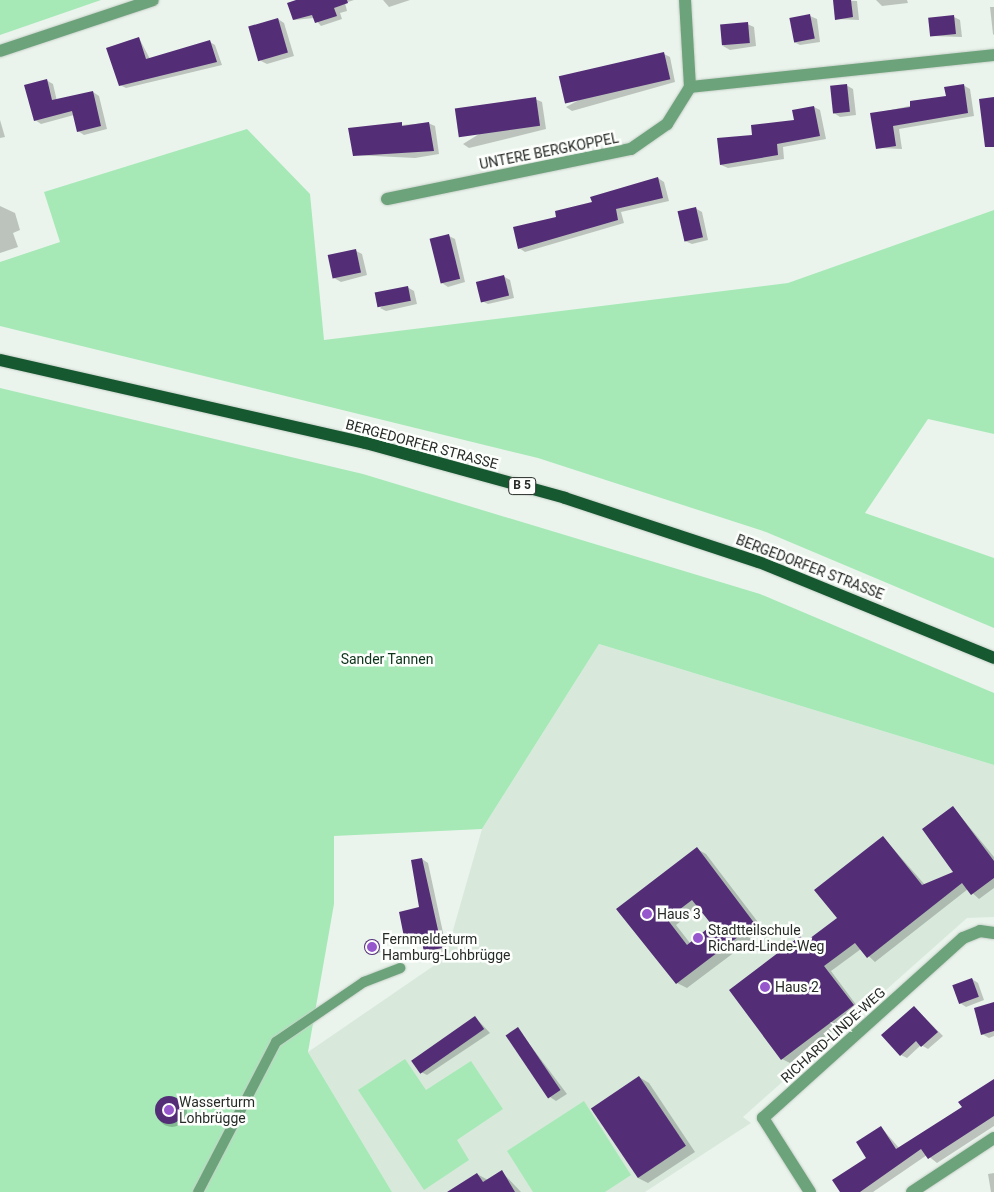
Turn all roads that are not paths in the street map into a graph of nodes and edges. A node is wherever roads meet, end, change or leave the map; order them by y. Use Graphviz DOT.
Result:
graph roads {
  1 [pos="153,0"];
  2 [pos="685,0"];
  3 [pos="0,51"];
  4 [pos="994,55"];
  5 [pos="690,87"];
  6 [pos="387,199"];
  7 [pos="0,360"];
  8 [pos="994,658"];
  9 [pos="994,933"];
  10 [pos="400,968"];
  11 [pos="994,1138"];
  12 [pos="198,1192"];
  13 [pos="810,1192"];
  14 [pos="912,1192"];
  1 -- 3 [label="street"];
  2 -- 5 [label="street"];
  4 -- 5 [label="street"];
  5 -- 6 [label="street, UNTERE BERGKOPPEL"];
  7 -- 8 [label="main road, BERGEDORFER STRASSE / B 5"];
  9 -- 13 [label="street, RICHARD-LINDE-WEG"];
  10 -- 12 [label="lane"];
  11 -- 14 [label="street"];
}
